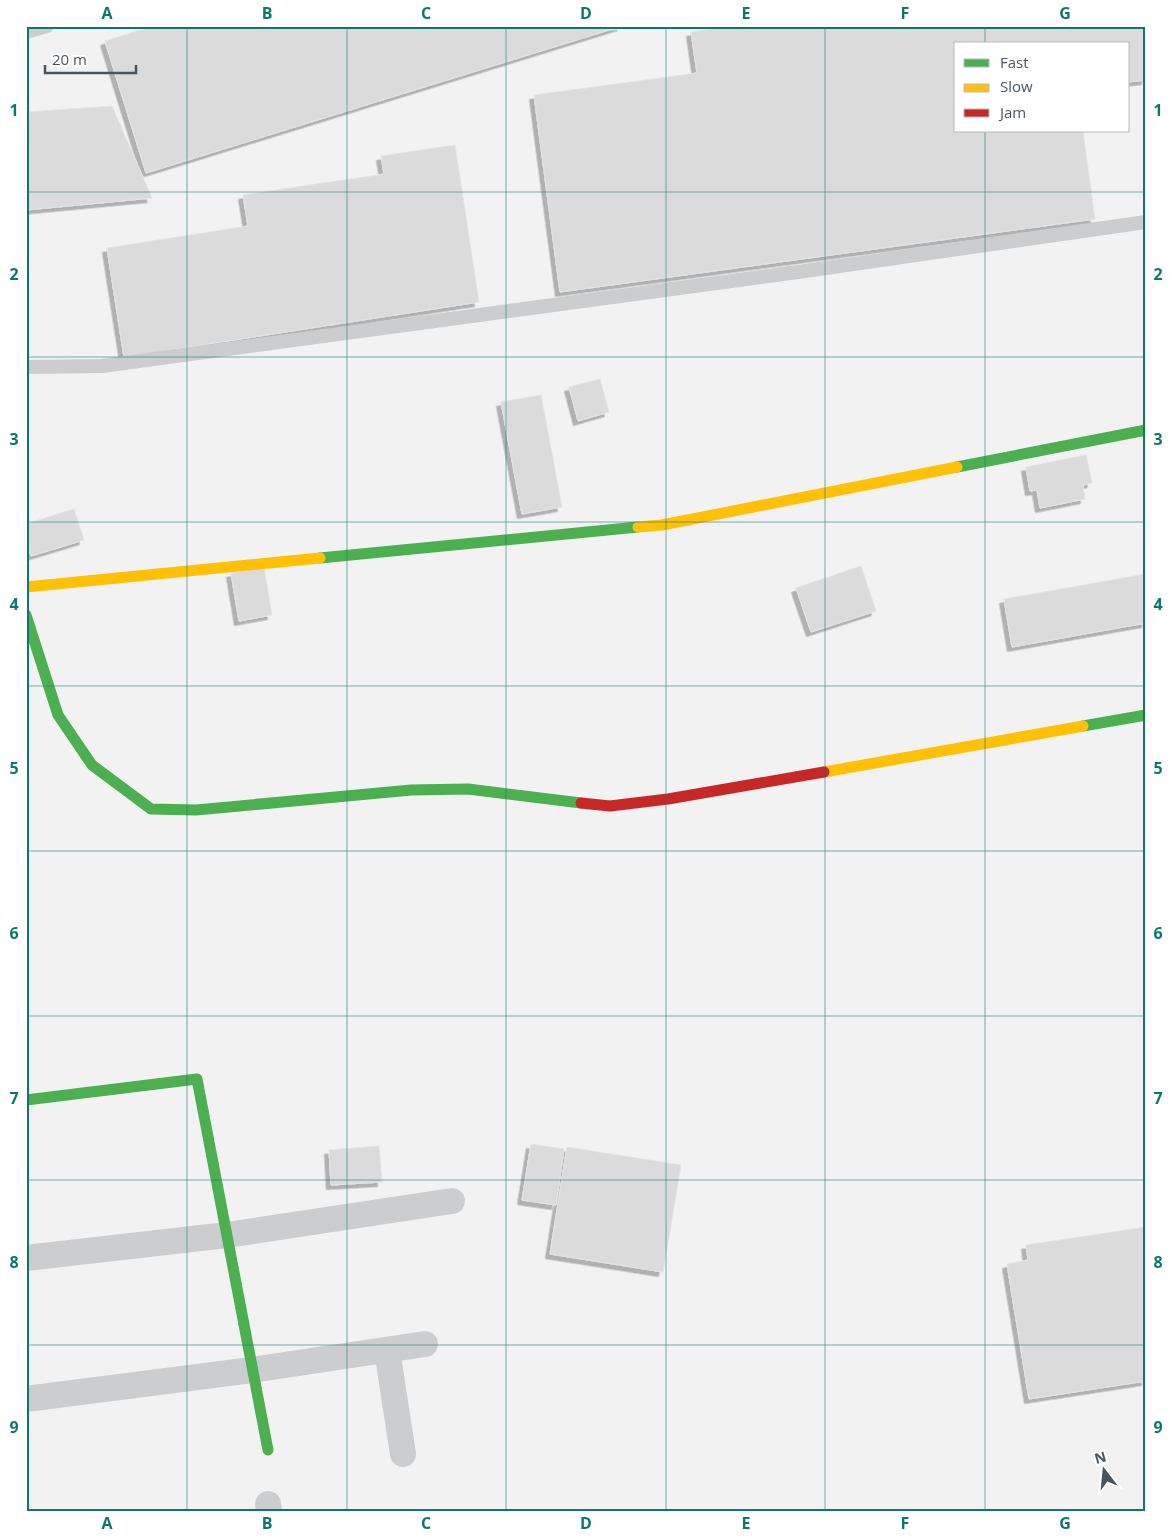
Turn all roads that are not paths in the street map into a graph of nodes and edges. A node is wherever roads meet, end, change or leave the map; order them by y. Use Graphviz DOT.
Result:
graph roads {
  1 [pos="47,26"];
  2 [pos="26,32"];
  3 [pos="1146,222"];
  4 [pos="26,368"];
  5 [pos="1146,430"];
  6 [pos="26,588"];
  7 [pos="26,615"];
  8 [pos="1146,715"];
  9 [pos="26,1100"];
  10 [pos="452,1201"];
  11 [pos="227,1235"];
  12 [pos="26,1258"];
  13 [pos="425,1344"];
  14 [pos="386,1350"];
  15 [pos="252,1370"];
  16 [pos="26,1399"];
  17 [pos="268,1450"];
  18 [pos="402,1454"];
  1 -- 2 [label="lane"];
  3 -- 4 [label="lane"];
  5 -- 6 [label="street"];
  7 -- 8 [label="street"];
  9 -- 11 [label="street"];
  10 -- 11 [label="street"];
  11 -- 12 [label="street"];
  11 -- 15 [label="street"];
  13 -- 14 [label="street"];
  14 -- 15 [label="street"];
  14 -- 18 [label="street"];
  15 -- 16 [label="street"];
  15 -- 17 [label="street"];
}
